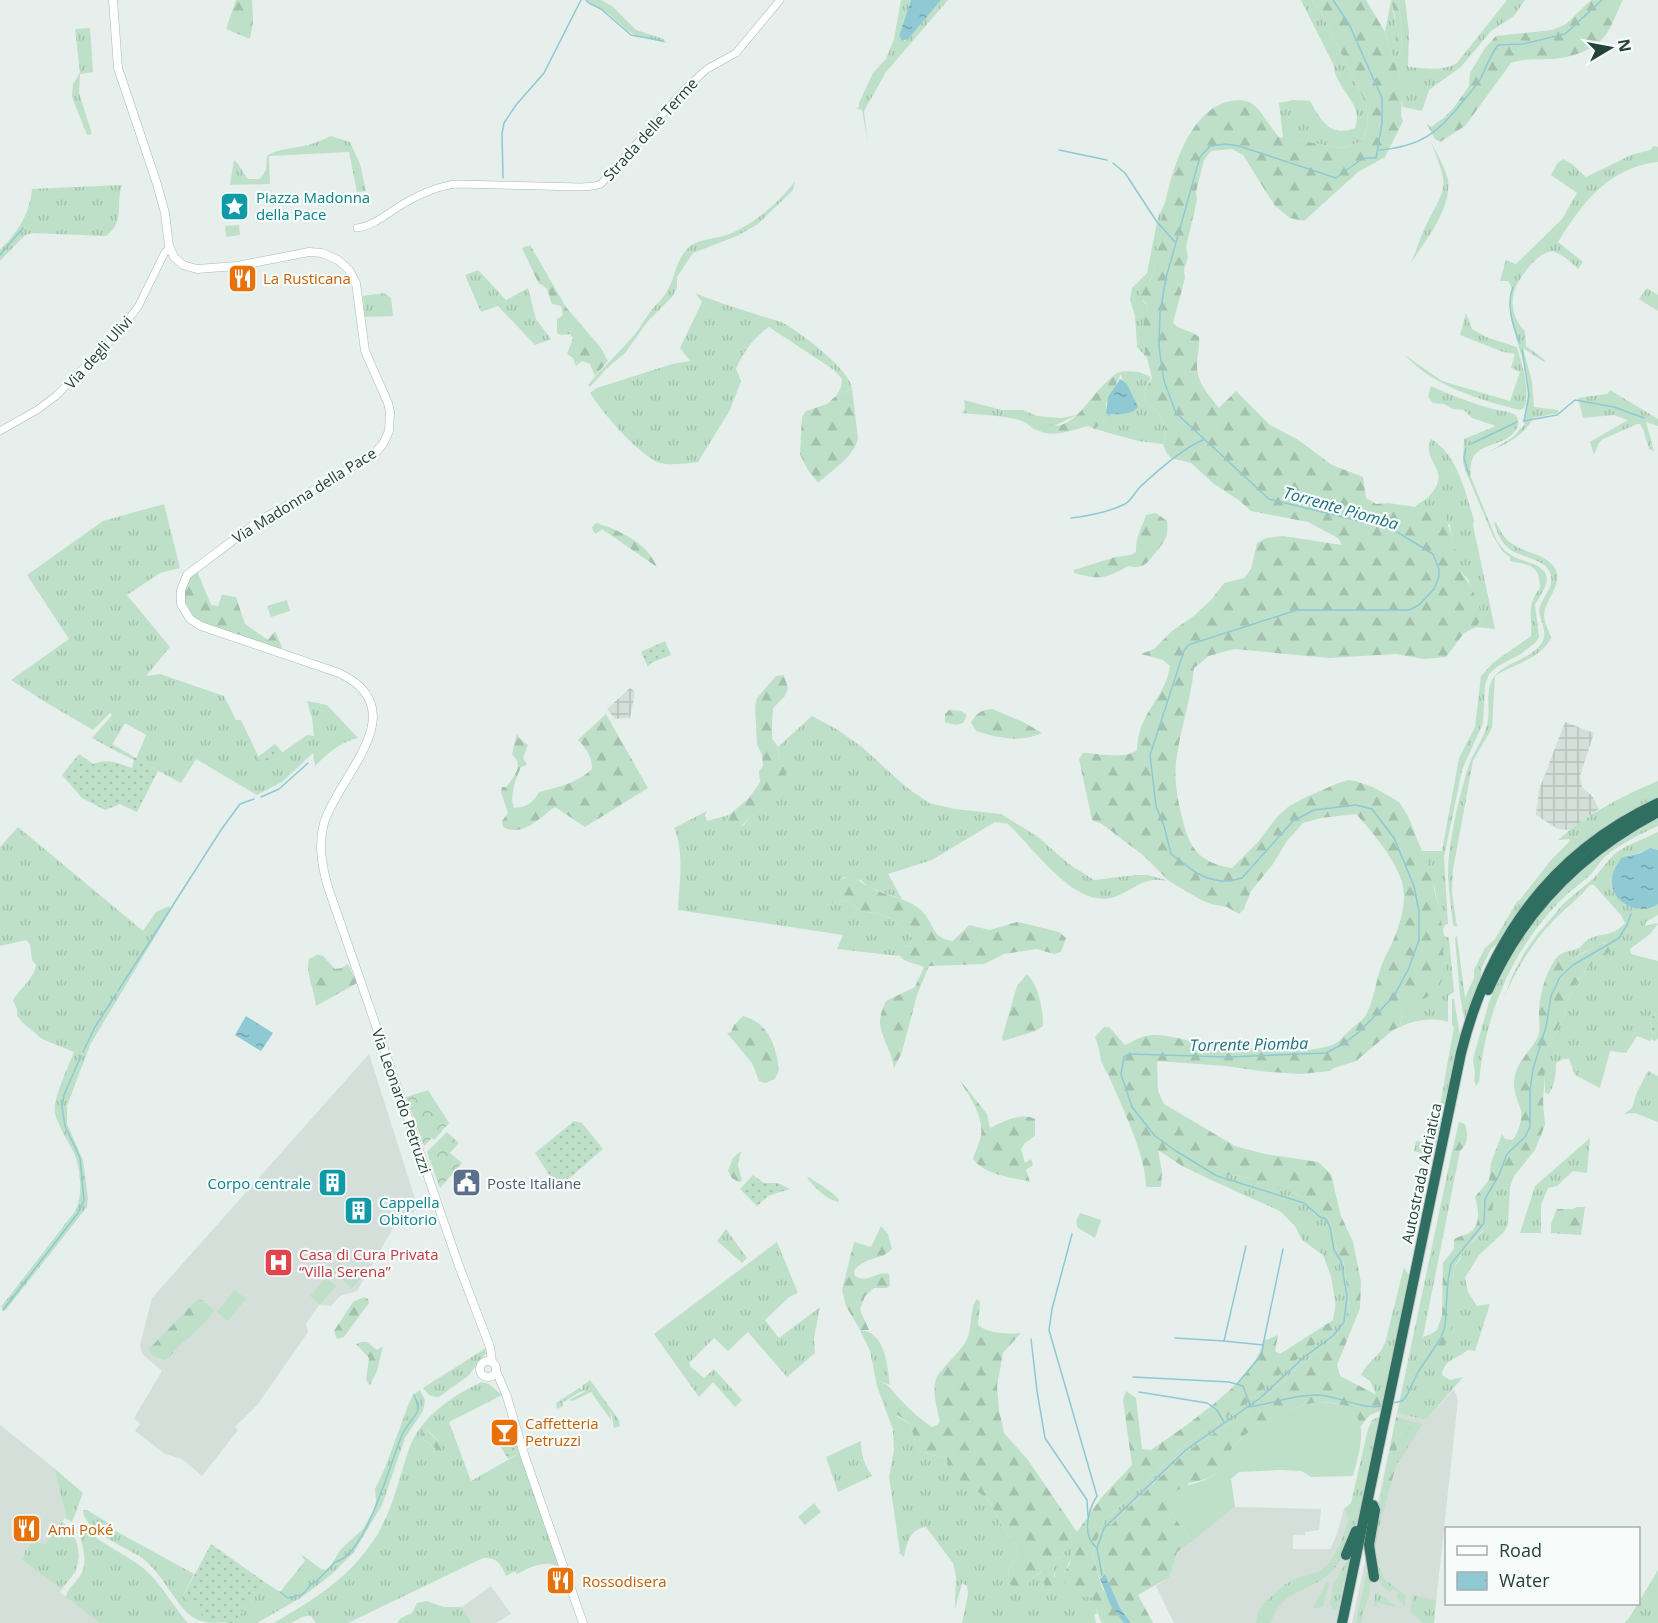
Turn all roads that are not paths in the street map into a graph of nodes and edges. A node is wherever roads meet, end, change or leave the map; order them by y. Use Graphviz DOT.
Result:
graph roads {
  1 [pos="113,0"];
  2 [pos="780,0"];
  3 [pos="357,228"];
  4 [pos="170,249"];
  5 [pos="0,431"];
  6 [pos="372,715"];
  7 [pos="1658,802"];
  8 [pos="1658,812"];
  9 [pos="1406,1335"];
  10 [pos="489,1361"];
  11 [pos="496,1371"];
  12 [pos="489,1377"];
  13 [pos="506,1399"];
  14 [pos="1371,1485"];
  15 [pos="1373,1505"];
  16 [pos="1346,1555"];
  17 [pos="1374,1577"];
  18 [pos="583,1623"];
  19 [pos="1342,1623"];
  20 [pos="1349,1623"];
  1 -- 4 [label="main road"];
  2 -- 3 [label="street, Strada delle Terme"];
  4 -- 5 [label="street, Via degli Ulivi"];
  4 -- 6 [label="main road, Via Madonna della Pace"];
  6 -- 10 [label="main road, Via Leonardo Petruzzi"];
  7 -- 9 [label="highway, Autostrada Adriatica"];
  8 -- 9 [label="highway, Autostrada Adriatica"];
  9 -- 14 [label="highway, Autostrada Adriatica"];
  9 -- 15 [label="highway, Autostrada Adriatica"];
  10 -- 11 [label="main road"];
  10 -- 12 [label="main road"];
  11 -- 12 [label="main road"];
  11 -- 13 [label="main road"];
  12 -- 13 [label="main road"];
  13 -- 18 [label="main road"];
  14 -- 16 [label="highway"];
  14 -- 19 [label="highway, Autostrada Adriatica"];
  15 -- 17 [label="highway"];
  15 -- 20 [label="highway, Autostrada Adriatica"];
}
